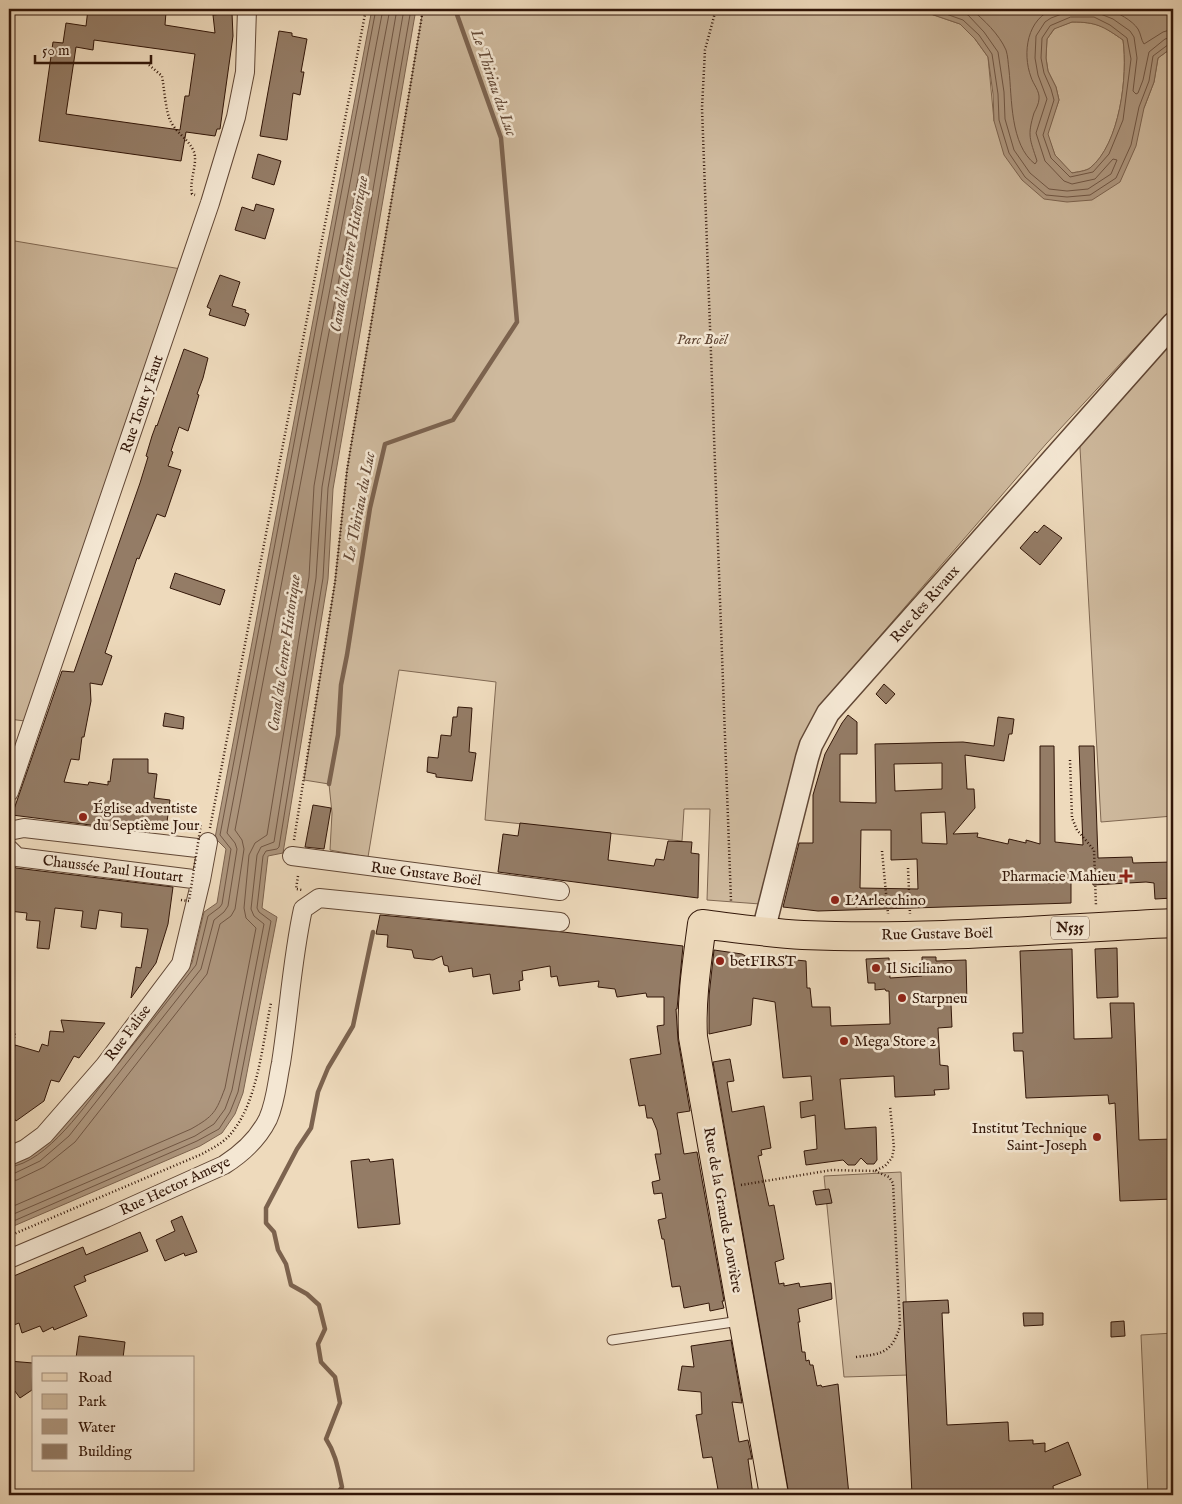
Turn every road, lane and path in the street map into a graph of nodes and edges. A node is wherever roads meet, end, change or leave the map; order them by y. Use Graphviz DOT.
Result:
graph roads {
  1 [pos="247,9"];
  2 [pos="366,9"];
  3 [pos="423,9"];
  4 [pos="716,9"];
  5 [pos="149,65"];
  6 [pos="210,203"];
  7 [pos="1173,324"];
  8 [pos="1070,760"];
  9 [pos="9,792"];
  10 [pos="192,823"];
  11 [pos="9,832"];
  12 [pos="207,846"];
  13 [pos="9,850"];
  14 [pos="882,851"];
  15 [pos="292,856"];
  16 [pos="908,868"];
  17 [pos="298,876"];
  18 [pos="201,880"];
  19 [pos="296,889"];
  20 [pos="560,891"];
  21 [pos="181,900"];
  22 [pos="731,902"];
  23 [pos="560,922"];
  24 [pos="702,924"];
  25 [pos="1173,924"];
  26 [pos="1097,927"];
  27 [pos="763,932"];
  28 [pos="900,935"];
  29 [pos="271,1003"];
  30 [pos="15,1032"];
  31 [pos="9,1069"];
  32 [pos="890,1106"];
  33 [pos="9,1156"];
  34 [pos="875,1171"];
  35 [pos="720,1188"];
  36 [pos="9,1236"];
  37 [pos="9,1258"];
  38 [pos="743,1320"];
  39 [pos="612,1340"];
  40 [pos="856,1357"];
  41 [pos="774,1495"];
  1 -- 6 [label="street, Rue Tout y Faut"];
  2 -- 12 [label="path"];
  3 -- 15 [label="path"];
  4 -- 22 [label="path"];
  5 -- 6 [label="path"];
  6 -- 9 [label="street, Rue Tout y Faut"];
  7 -- 27 [label="street, Rue des Rivaux"];
  8 -- 26 [label="path"];
  10 -- 21 [label="path, bridge"];
  11 -- 12 [label="street, Chaussée Paul Houtart"];
  12 -- 18 [label="street, Chaussée Paul Houtart"];
  13 -- 18 [label="street, Chaussée Paul Houtart"];
  14 -- 28 [label="path"];
  15 -- 20 [label="street, Rue Gustave Boël"];
  16 -- 28 [label="path"];
  17 -- 19 [label="path"];
  18 -- 33 [label="street, Rue Falise"];
  23 -- 37 [label="street, Rue Hector Ameye"];
  24 -- 27 [label="main road, Rue Gustave Boël / N535"];
  24 -- 35 [label="main road, Rue de la Grande Louvière"];
  25 -- 26 [label="main road, Rue Gustave Boël / N535"];
  26 -- 28 [label="main road, Rue Gustave Boël / N535"];
  27 -- 28 [label="main road, Rue Gustave Boël / N535"];
  29 -- 36 [label="path"];
  30 -- 31 [label="path"];
  32 -- 34 [label="path"];
  34 -- 35 [label="path"];
  34 -- 40 [label="path"];
  35 -- 38 [label="main road, Rue de la Grande Louvière"];
  38 -- 39 [label="lane"];
  38 -- 41 [label="main road, Rue de la Grande Louvière"];
}
